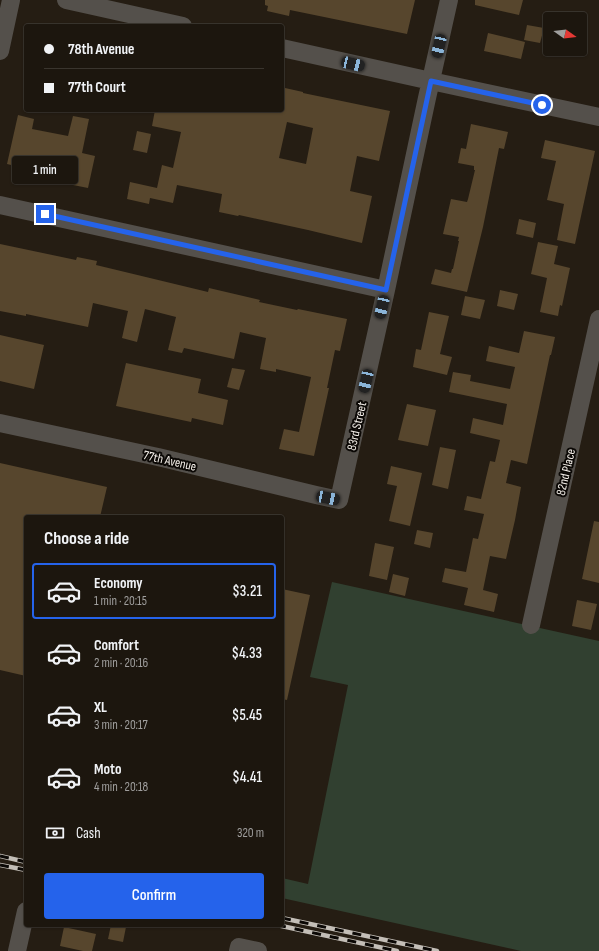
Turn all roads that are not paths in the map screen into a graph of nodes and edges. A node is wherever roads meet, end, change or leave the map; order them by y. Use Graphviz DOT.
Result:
graph roads {
  1 [pos="11,0"];
  2 [pos="66,0"];
  3 [pos="450,0"];
  4 [pos="174,24"];
  5 [pos="284,48"];
  6 [pos="0,51"];
  7 [pos="431,81"];
  8 [pos="599,117"];
  9 [pos="0,204"];
  10 [pos="386,290"];
  11 [pos="599,319"];
  12 [pos="0,423"];
  13 [pos="339,500"];
  14 [pos="531,625"];
  15 [pos="24,920"];
  16 [pos="239,949"];
  17 [pos="17,951"];
  18 [pos="258,951"];
  1 -- 6 [label="street"];
  2 -- 4 [label="street"];
  3 -- 7 [label="street, 83rd Street"];
  5 -- 7 [label="street"];
  7 -- 8 [label="street"];
  7 -- 10 [label="street, 83rd Street"];
  9 -- 10 [label="street"];
  10 -- 13 [label="street, 83rd Street"];
  11 -- 14 [label="street, 82nd Place"];
  12 -- 13 [label="street, 77th Avenue"];
  15 -- 17 [label="street"];
  16 -- 18 [label="street"];
}
